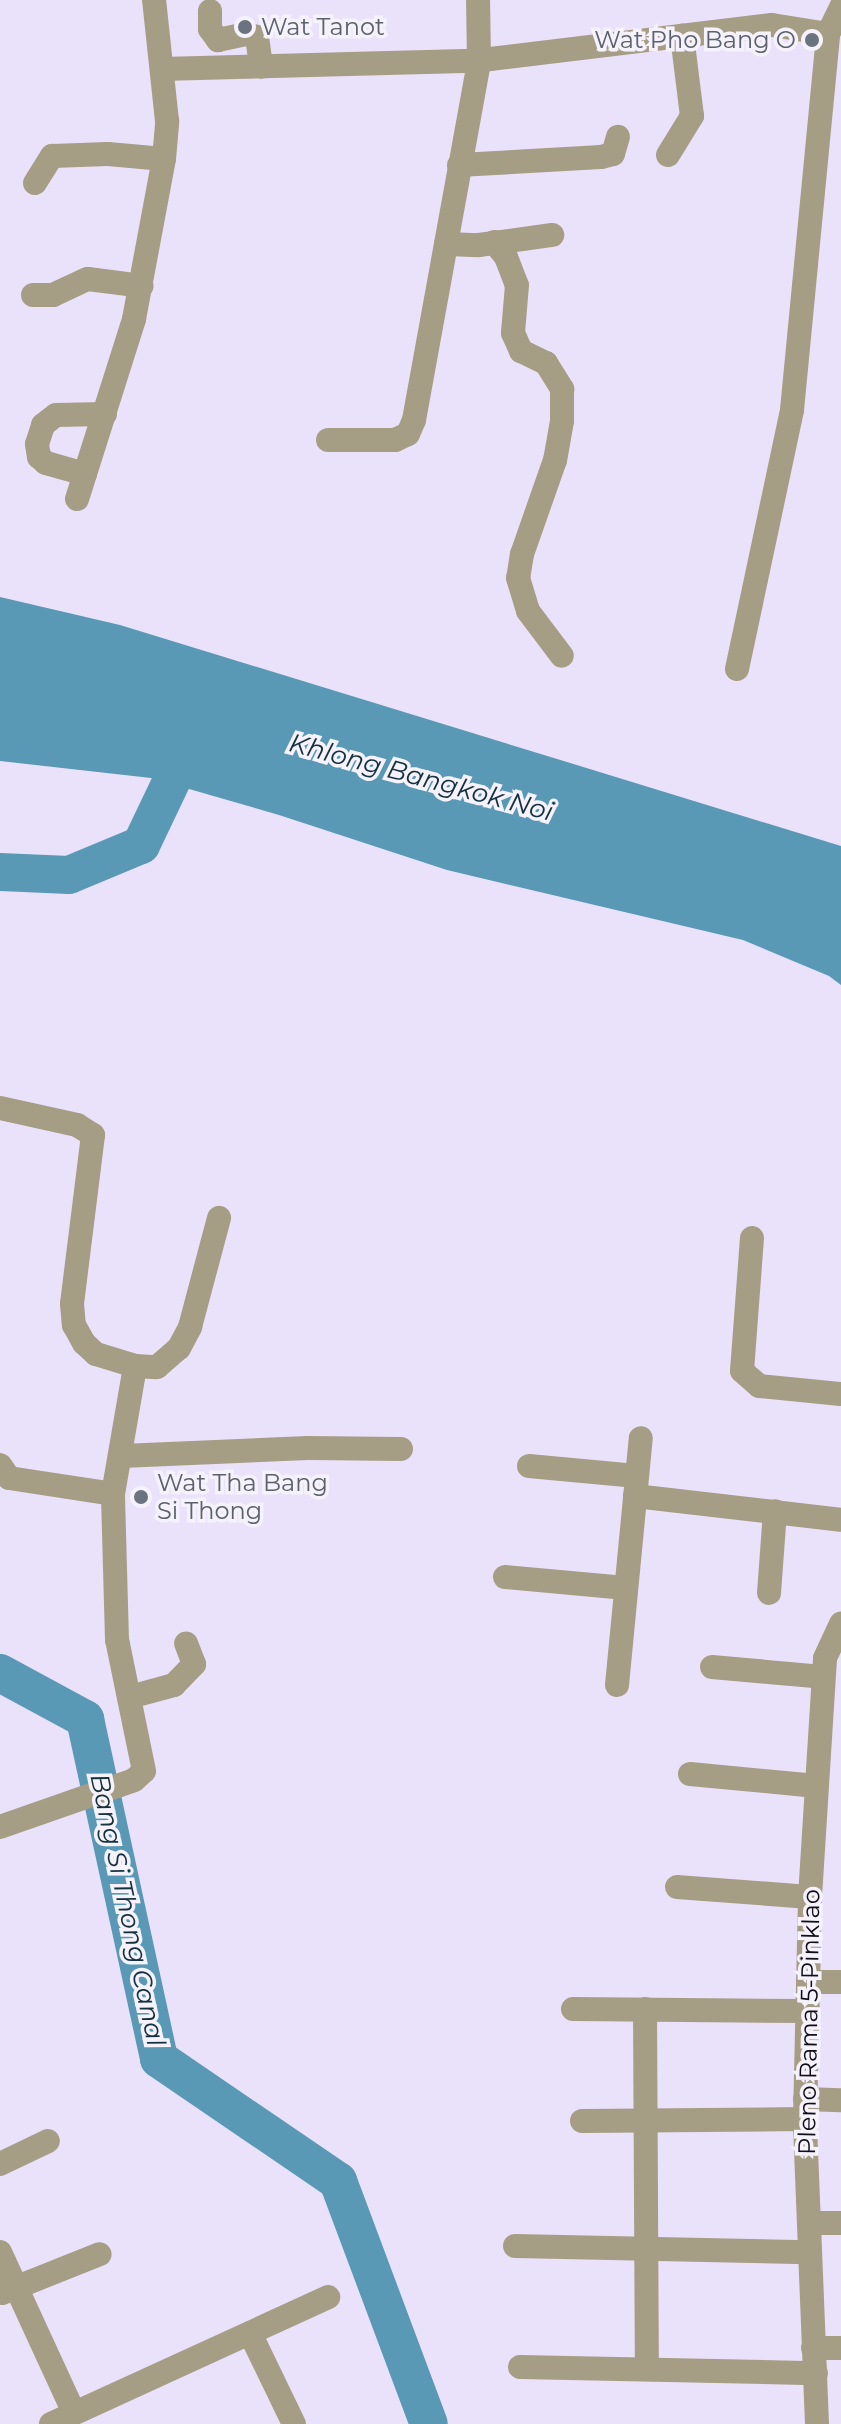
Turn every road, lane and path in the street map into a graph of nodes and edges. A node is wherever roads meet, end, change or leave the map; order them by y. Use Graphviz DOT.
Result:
graph roads {
  1 [pos="154,0"];
  2 [pos="478,0"];
  3 [pos="841,7"];
  4 [pos="210,11"];
  5 [pos="828,34"];
  6 [pos="682,36"];
  7 [pos="479,61"];
  8 [pos="261,67"];
  9 [pos="162,69"];
  10 [pos="841,85"];
  11 [pos="823,109"];
  12 [pos="618,137"];
  13 [pos="668,155"];
  14 [pos="164,159"];
  15 [pos="459,165"];
  16 [pos="35,183"];
  17 [pos="552,235"];
  18 [pos="494,242"];
  19 [pos="446,244"];
  20 [pos="142,286"];
  21 [pos="33,295"];
  22 [pos="105,414"];
  23 [pos="328,440"];
  24 [pos="85,474"];
  25 [pos="77,499"];
  26 [pos="562,656"];
  27 [pos="737,669"];
  28 [pos="0,1108"];
  29 [pos="219,1218"];
  30 [pos="752,1238"];
  31 [pos="135,1366"];
  32 [pos="841,1394"];
  33 [pos="641,1438"];
  34 [pos="401,1449"];
  35 [pos="122,1456"];
  36 [pos="0,1465"];
  37 [pos="529,1466"];
  38 [pos="636,1486"];
  39 [pos="113,1494"];
  40 [pos="775,1511"];
  41 [pos="841,1520"];
  42 [pos="505,1577"];
  43 [pos="626,1588"];
  44 [pos="769,1593"];
  45 [pos="841,1624"];
  46 [pos="186,1643"];
  47 [pos="712,1667"];
  48 [pos="823,1677"];
  49 [pos="617,1685"];
  50 [pos="130,1697"];
  51 [pos="690,1774"];
  52 [pos="816,1786"];
  53 [pos="0,1827"];
  54 [pos="677,1887"];
  55 [pos="810,1897"];
  56 [pos="808,1982"];
  57 [pos="841,1982"];
  58 [pos="573,2009"];
  59 [pos="645,2009"];
  60 [pos="808,2011"];
  61 [pos="841,2100"];
  62 [pos="805,2109"];
  63 [pos="647,2120"];
  64 [pos="582,2121"];
  65 [pos="48,2141"];
  66 [pos="0,2164"];
  67 [pos="809,2223"];
  68 [pos="841,2223"];
  69 [pos="515,2246"];
  70 [pos="648,2249"];
  71 [pos="0,2252"];
  72 [pos="808,2252"];
  73 [pos="100,2254"];
  74 [pos="8,2291"];
  75 [pos="328,2297"];
  76 [pos="250,2333"];
  77 [pos="813,2348"];
  78 [pos="841,2348"];
  79 [pos="520,2367"];
  80 [pos="647,2369"];
  81 [pos="816,2373"];
  82 [pos="74,2413"];
  83 [pos="51,2424"];
  84 [pos="294,2424"];
  85 [pos="817,2424"];
  1 -- 9 [label="street"];
  2 -- 7 [label="street"];
  3 -- 5 [label="street"];
  4 -- 8 [label="street"];
  5 -- 6 [label="street"];
  5 -- 11 [label="street"];
  6 -- 7 [label="street"];
  6 -- 13 [label="street"];
  7 -- 8 [label="street"];
  7 -- 15 [label="street"];
  8 -- 9 [label="street"];
  9 -- 14 [label="street"];
  10 -- 11 [label="street"];
  11 -- 27 [label="street"];
  12 -- 15 [label="street"];
  14 -- 16 [label="street"];
  14 -- 20 [label="street"];
  15 -- 19 [label="street"];
  17 -- 18 [label="street"];
  18 -- 19 [label="street"];
  18 -- 26 [label="street"];
  19 -- 23 [label="street"];
  20 -- 21 [label="street"];
  20 -- 22 [label="street"];
  22 -- 24 [label="street"];
  22 -- 24 [label="street"];
  24 -- 25 [label="street"];
  28 -- 31 [label="street"];
  29 -- 31 [label="street"];
  30 -- 32 [label="street"];
  31 -- 35 [label="street"];
  33 -- 38 [label="street"];
  34 -- 35 [label="street"];
  35 -- 39 [label="street"];
  36 -- 39 [label="street"];
  37 -- 38 [label="street"];
  38 -- 40 [label="street"];
  38 -- 43 [label="street"];
  39 -- 50 [label="street"];
  40 -- 41 [label="street"];
  40 -- 44 [label="street"];
  42 -- 43 [label="street"];
  43 -- 49 [label="street"];
  45 -- 48 [label="street, Pleno Rama 5-Pinklao"];
  46 -- 50 [label="street"];
  47 -- 48 [label="street"];
  48 -- 52 [label="street, Pleno Rama 5-Pinklao"];
  50 -- 53 [label="street"];
  51 -- 52 [label="street"];
  52 -- 55 [label="street, Pleno Rama 5-Pinklao"];
  54 -- 55 [label="street"];
  55 -- 56 [label="street, Pleno Rama 5-Pinklao"];
  56 -- 57 [label="street"];
  56 -- 60 [label="street, Pleno Rama 5-Pinklao"];
  58 -- 59 [label="street"];
  59 -- 60 [label="street"];
  59 -- 63 [label="street"];
  60 -- 62 [label="street, Pleno Rama 5-Pinklao"];
  61 -- 62 [label="street"];
  62 -- 63 [label="street"];
  62 -- 67 [label="street, Pleno Rama 5-Pinklao"];
  63 -- 64 [label="street"];
  63 -- 70 [label="street"];
  65 -- 66 [label="street"];
  67 -- 68 [label="street"];
  67 -- 72 [label="street, Pleno Rama 5-Pinklao"];
  69 -- 70 [label="street"];
  70 -- 72 [label="street"];
  70 -- 80 [label="street"];
  71 -- 74 [label="street"];
  72 -- 77 [label="street, Pleno Rama 5-Pinklao"];
  73 -- 74 [label="street"];
  74 -- 82 [label="street"];
  75 -- 76 [label="street"];
  76 -- 82 [label="street"];
  76 -- 84 [label="street"];
  77 -- 78 [label="street"];
  77 -- 81 [label="street, Pleno Rama 5-Pinklao"];
  79 -- 80 [label="street"];
  80 -- 81 [label="street"];
  81 -- 85 [label="street, Pleno Rama 5-Pinklao"];
  82 -- 83 [label="street"];
}
